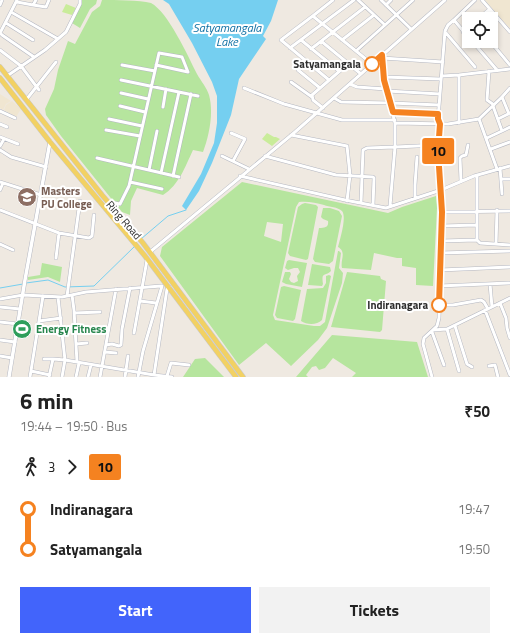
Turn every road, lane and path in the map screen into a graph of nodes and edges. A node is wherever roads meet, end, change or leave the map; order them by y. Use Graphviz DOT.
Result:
graph roads {
  1 [pos="36,0"];
  2 [pos="49,0"];
  3 [pos="80,0"];
  4 [pos="333,0"];
  5 [pos="354,0"];
  6 [pos="358,0"];
  7 [pos="381,0"];
  8 [pos="391,0"];
  9 [pos="414,0"];
  10 [pos="445,0"];
  11 [pos="475,0"];
  12 [pos="482,0"];
  13 [pos="17,1"];
  14 [pos="33,5"];
  15 [pos="386,5"];
  16 [pos="365,7"];
  17 [pos="490,9"];
  18 [pos="11,12"];
  19 [pos="486,12"];
  20 [pos="314,15"];
  21 [pos="374,15"];
  22 [pos="397,15"];
  23 [pos="454,20"];
  24 [pos="6,23"];
  25 [pos="323,24"];
  26 [pos="385,25"];
  27 [pos="412,29"];
  28 [pos="462,31"];
  29 [pos="332,32"];
  30 [pos="510,32"];
  31 [pos="0,33"];
  32 [pos="446,33"];
  33 [pos="58,39"];
  34 [pos="33,40"];
  35 [pos="301,40"];
  36 [pos="342,40"];
  37 [pos="321,41"];
  38 [pos="290,48"];
  39 [pos="478,48"];
  40 [pos="496,48"];
  41 [pos="311,49"];
  42 [pos="0,50"];
  43 [pos="356,51"];
  44 [pos="382,57"];
  45 [pos="34,58"];
  46 [pos="56,62"];
  47 [pos="443,62"];
  48 [pos="349,63"];
  49 [pos="372,64"];
  50 [pos="122,65"];
  51 [pos="156,65"];
  52 [pos="510,65"];
  53 [pos="21,66"];
  54 [pos="0,67"];
  55 [pos="474,67"];
  56 [pos="510,69"];
  57 [pos="298,70"];
  58 [pos="497,70"];
  59 [pos="154,71"];
  60 [pos="339,71"];
  61 [pos="489,71"];
  62 [pos="362,74"];
  63 [pos="459,75"];
  64 [pos="7,76"];
  65 [pos="384,77"];
  66 [pos="441,77"];
  67 [pos="0,80"];
  68 [pos="121,80"];
  69 [pos="329,80"];
  70 [pos="291,82"];
  71 [pos="350,84"];
  72 [pos="151,86"];
  73 [pos="38,88"];
  74 [pos="244,88"];
  75 [pos="320,88"];
  76 [pos="510,88"];
  77 [pos="166,89"];
  78 [pos="387,90"];
  79 [pos="179,92"];
  80 [pos="121,93"];
  81 [pos="192,94"];
  82 [pos="440,94"];
  83 [pos="198,96"];
  84 [pos="312,97"];
  85 [pos="502,97"];
  86 [pos="334,98"];
  87 [pos="148,99"];
  88 [pos="26,100"];
  89 [pos="391,103"];
  90 [pos="120,106"];
  91 [pos="438,106"];
  92 [pos="494,106"];
  93 [pos="163,107"];
  94 [pos="323,108"];
  95 [pos="0,111"];
  96 [pos="146,112"];
  97 [pos="393,112"];
  98 [pos="316,114"];
  99 [pos="438,114"];
  100 [pos="510,114"];
  101 [pos="16,118"];
  102 [pos="479,118"];
  103 [pos="109,119"];
  104 [pos="498,119"];
  105 [pos="395,122"];
  106 [pos="459,123"];
  107 [pos="0,124"];
  108 [pos="440,124"];
  109 [pos="142,126"];
  110 [pos="7,127"];
  111 [pos="510,127"];
  112 [pos="106,130"];
  113 [pos="157,131"];
  114 [pos="502,131"];
  115 [pos="231,132"];
  116 [pos="291,135"];
  117 [pos="140,136"];
  118 [pos="0,137"];
  119 [pos="56,137"];
  120 [pos="487,138"];
  121 [pos="4,139"];
  122 [pos="50,142"];
  123 [pos="510,142"];
  124 [pos="18,144"];
  125 [pos="438,144"];
  126 [pos="468,145"];
  127 [pos="0,146"];
  128 [pos="394,147"];
  129 [pos="491,149"];
  130 [pos="0,150"];
  131 [pos="222,156"];
  132 [pos="264,156"];
  133 [pos="417,157"];
  134 [pos="97,158"];
  135 [pos="232,161"];
  136 [pos="133,166"];
  137 [pos="510,166"];
  138 [pos="46,167"];
  139 [pos="249,169"];
  140 [pos="498,169"];
  141 [pos="149,170"];
  142 [pos="161,173"];
  143 [pos="350,175"];
  144 [pos="362,175"];
  145 [pos="477,175"];
  146 [pos="173,176"];
  147 [pos="240,176"];
  148 [pos="178,177"];
  149 [pos="502,179"];
  150 [pos="510,180"];
  151 [pos="461,181"];
  152 [pos="130,182"];
  153 [pos="2,183"];
  154 [pos="162,189"];
  155 [pos="0,190"];
  156 [pos="441,190"];
  157 [pos="502,194"];
  158 [pos="40,195"];
  159 [pos="415,198"];
  160 [pos="80,201"];
  161 [pos="347,201"];
  162 [pos="108,202"];
  163 [pos="361,203"];
  164 [pos="373,205"];
  165 [pos="390,206"];
  166 [pos="0,210"];
  167 [pos="497,210"];
  168 [pos="476,211"];
  169 [pos="510,211"];
  170 [pos="442,212"];
  171 [pos="94,215"];
  172 [pos="35,223"];
  173 [pos="476,225"];
  174 [pos="442,226"];
  175 [pos="59,233"];
  176 [pos="75,236"];
  177 [pos="477,240"];
  178 [pos="441,241"];
  179 [pos="0,244"];
  180 [pos="496,244"];
  181 [pos="510,245"];
  182 [pos="13,250"];
  183 [pos="510,251"];
  184 [pos="440,253"];
  185 [pos="148,255"];
  186 [pos="56,258"];
  187 [pos="510,268"];
  188 [pos="440,270"];
  189 [pos="166,282"];
  190 [pos="509,283"];
  191 [pos="490,284"];
  192 [pos="161,286"];
  193 [pos="440,286"];
  194 [pos="143,287"];
  195 [pos="170,287"];
  196 [pos="130,288"];
  197 [pos="116,289"];
  198 [pos="23,295"];
  199 [pos="72,295"];
  200 [pos="43,296"];
  201 [pos="67,296"];
  202 [pos="58,297"];
  203 [pos="0,298"];
  204 [pos="510,298"];
  205 [pos="140,301"];
  206 [pos="500,303"];
  207 [pos="156,304"];
  208 [pos="439,305"];
  209 [pos="0,307"];
  210 [pos="492,307"];
  211 [pos="20,310"];
  212 [pos="487,310"];
  213 [pos="100,312"];
  214 [pos="74,313"];
  215 [pos="61,318"];
  216 [pos="39,321"];
  217 [pos="0,322"];
  218 [pos="18,324"];
  219 [pos="455,326"];
  220 [pos="447,329"];
  221 [pos="433,331"];
  222 [pos="134,333"];
  223 [pos="510,338"];
  224 [pos="0,340"];
  225 [pos="15,342"];
  226 [pos="87,343"];
  227 [pos="76,344"];
  228 [pos="106,345"];
  229 [pos="105,352"];
  230 [pos="116,353"];
  231 [pos="0,356"];
  232 [pos="128,356"];
  233 [pos="12,358"];
  234 [pos="44,359"];
  235 [pos="53,359"];
  236 [pos="65,360"];
  237 [pos="78,362"];
  238 [pos="91,365"];
  239 [pos="189,365"];
  240 [pos="444,365"];
  241 [pos="103,366"];
  242 [pos="489,366"];
  243 [pos="472,367"];
  244 [pos="126,369"];
  245 [pos="31,370"];
  246 [pos="459,371"];
  247 [pos="139,372"];
  248 [pos="510,374"];
  249 [pos="152,375"];
  250 [pos="49,376"];
  251 [pos="167,376"];
  252 [pos="9,377"];
  253 [pos="30,377"];
  254 [pos="62,377"];
  255 [pos="76,377"];
  256 [pos="88,377"];
  257 [pos="100,377"];
  258 [pos="125,377"];
  259 [pos="138,377"];
  260 [pos="172,377"];
  261 [pos="236,377"];
  262 [pos="243,377"];
  263 [pos="432,377"];
  264 [pos="498,377"];
  1 -- 14 [label="street"];
  2 -- 14 [label="street"];
  3 -- 33 [label="street"];
  4 -- 20 [label="street"];
  5 -- 25 [label="street"];
  6 -- 16 [label="street"];
  7 -- 15 [label="street"];
  8 -- 15 [label="street"];
  9 -- 22 [label="street"];
  10 -- 27 [label="street"];
  11 -- 23 [label="street"];
  12 -- 17 [label="street"];
  13 -- 14 [label="street"];
  13 -- 18 [label="street"];
  15 -- 22 [label="street"];
  16 -- 21 [label="street"];
  16 -- 29 [label="street"];
  17 -- 19 [label="street"];
  17 -- 30 [label="street"];
  18 -- 24 [label="street"];
  18 -- 33 [label="street"];
  20 -- 25 [label="street"];
  20 -- 38 [label="street"];
  21 -- 26 [label="street"];
  21 -- 36 [label="street"];
  22 -- 26 [label="street"];
  22 -- 27 [label="street"];
  23 -- 28 [label="street"];
  23 -- 32 [label="street"];
  24 -- 31 [label="street"];
  24 -- 34 [label="street"];
  25 -- 29 [label="street"];
  25 -- 35 [label="street"];
  26 -- 43 [label="street"];
  27 -- 44 [label="street"];
  29 -- 36 [label="street"];
  29 -- 37 [label="street"];
  31 -- 45 [label="street"];
  32 -- 47 [label="street"];
  32 -- 55 [label="street"];
  33 -- 45 [label="street"];
  35 -- 38 [label="street"];
  35 -- 41 [label="street"];
  36 -- 43 [label="street"];
  37 -- 41 [label="street"];
  37 -- 48 [label="street"];
  38 -- 69 [label="street"];
  39 -- 58 [label="street"];
  40 -- 52 [label="street"];
  41 -- 60 [label="street"];
  42 -- 53 [label="street"];
  43 -- 49 [label="street"];
  44 -- 47 [label="street"];
  44 -- 49 [label="street"];
  44 -- 65 [label="street"];
  45 -- 53 [label="street"];
  46 -- 73 [label="street"];
  47 -- 66 [label="street"];
  48 -- 60 [label="street"];
  48 -- 62 [label="street"];
  49 -- 62 [label="street"];
  50 -- 59 [label="street"];
  51 -- 51 [label="street"];
  51 -- 59 [label="street"];
  53 -- 64 [label="street"];
  53 -- 73 [label="street"];
  54 -- 64 [label="main road, Ring Road"];
  56 -- 58 [label="street"];
  57 -- 75 [label="street"];
  58 -- 61 [label="street"];
  59 -- 72 [label="street"];
  60 -- 69 [label="street"];
  61 -- 63 [label="street"];
  61 -- 92 [label="street"];
  62 -- 71 [label="street"];
  63 -- 66 [label="street"];
  63 -- 106 [label="street"];
  64 -- 67 [label="street"];
  64 -- 88 [label="main road, Ring Road"];
  65 -- 66 [label="street"];
  65 -- 78 [label="street"];
  66 -- 82 [label="street"];
  67 -- 122 [label="main road, Ring Road"];
  68 -- 72 [label="street"];
  69 -- 75 [label="street"];
  70 -- 84 [label="street"];
  71 -- 78 [label="street"];
  71 -- 86 [label="street"];
  72 -- 77 [label="street"];
  72 -- 87 [label="street"];
  73 -- 88 [label="street"];
  74 -- 98 [label="street"];
  75 -- 84 [label="street"];
  76 -- 85 [label="street"];
  77 -- 79 [label="street"];
  77 -- 93 [label="street"];
  78 -- 82 [label="street"];
  78 -- 89 [label="street"];
  79 -- 81 [label="street"];
  79 -- 142 [label="street"];
  80 -- 87 [label="street"];
  81 -- 83 [label="street"];
  81 -- 146 [label="street"];
  82 -- 91 [label="street"];
  84 -- 94 [label="street"];
  85 -- 92 [label="street"];
  85 -- 100 [label="street"];
  86 -- 89 [label="street"];
  86 -- 94 [label="street"];
  87 -- 96 [label="street"];
  88 -- 119 [label="main road, Ring Road"];
  89 -- 91 [label="street"];
  89 -- 97 [label="street"];
  90 -- 96 [label="street"];
  91 -- 99 [label="street"];
  92 -- 102 [label="street"];
  92 -- 104 [label="street"];
  94 -- 98 [label="street"];
  95 -- 101 [label="street"];
  96 -- 109 [label="street"];
  97 -- 99 [label="street"];
  97 -- 105 [label="street"];
  98 -- 105 [label="street"];
  98 -- 116 [label="street"];
  99 -- 108 [label="street"];
  100 -- 104 [label="street"];
  102 -- 106 [label="street"];
  102 -- 120 [label="street"];
  103 -- 109 [label="street"];
  104 -- 114 [label="street"];
  105 -- 108 [label="street"];
  105 -- 128 [label="street"];
  106 -- 108 [label="street"];
  107 -- 110 [label="street"];
  108 -- 125 [label="street"];
  109 -- 117 [label="street"];
  111 -- 114 [label="street"];
  112 -- 117 [label="street"];
  113 -- 141 [label="street"];
  114 -- 120 [label="street"];
  115 -- 135 [label="street"];
  116 -- 132 [label="street"];
  116 -- 143 [label="street"];
  117 -- 136 [label="street"];
  118 -- 121 [label="street"];
  119 -- 122 [label="main road"];
  119 -- 162 [label="main road, Ring Road"];
  120 -- 129 [label="street"];
  121 -- 124 [label="street"];
  121 -- 127 [label="street"];
  122 -- 138 [label="street"];
  122 -- 185 [label="main road, Ring Road"];
  123 -- 129 [label="street"];
  125 -- 128 [label="street"];
  125 -- 156 [label="street"];
  126 -- 151 [label="street"];
  128 -- 144 [label="street"];
  128 -- 165 [label="street"];
  129 -- 140 [label="street"];
  130 -- 138 [label="street"];
  131 -- 135 [label="street"];
  132 -- 139 [label="street"];
  132 -- 143 [label="street"];
  133 -- 159 [label="street"];
  134 -- 136 [label="street"];
  135 -- 139 [label="street"];
  136 -- 141 [label="street"];
  136 -- 152 [label="street"];
  137 -- 140 [label="street"];
  138 -- 158 [label="street"];
  139 -- 147 [label="street"];
  140 -- 145 [label="street"];
  140 -- 149 [label="street"];
  141 -- 142 [label="street"];
  142 -- 146 [label="street"];
  143 -- 144 [label="street"];
  143 -- 161 [label="street"];
  144 -- 163 [label="street"];
  144 -- 164 [label="street"];
  145 -- 151 [label="street"];
  145 -- 168 [label="street"];
  146 -- 148 [label="street"];
  147 -- 161 [label="street"];
  147 -- 185 [label="street"];
  149 -- 150 [label="street"];
  149 -- 157 [label="street"];
  151 -- 156 [label="street"];
  152 -- 154 [label="street"];
  152 -- 162 [label="street"];
  153 -- 155 [label="street"];
  153 -- 158 [label="street"];
  156 -- 159 [label="street"];
  156 -- 170 [label="street"];
  158 -- 172 [label="street"];
  159 -- 165 [label="street"];
  160 -- 176 [label="street"];
  161 -- 163 [label="street"];
  162 -- 185 [label="main road, Ring Road"];
  163 -- 164 [label="street"];
  164 -- 165 [label="street"];
  166 -- 172 [label="street"];
  167 -- 168 [label="street"];
  167 -- 169 [label="street"];
  167 -- 180 [label="street"];
  168 -- 170 [label="street"];
  168 -- 173 [label="street"];
  170 -- 174 [label="street"];
  171 -- 176 [label="street"];
  172 -- 175 [label="street"];
  172 -- 198 [label="street"];
  173 -- 174 [label="street"];
  173 -- 177 [label="street"];
  174 -- 178 [label="street"];
  175 -- 176 [label="street"];
  175 -- 186 [label="street"];
  176 -- 201 [label="street"];
  177 -- 178 [label="street"];
  177 -- 180 [label="street"];
  178 -- 184 [label="street"];
  179 -- 182 [label="street"];
  180 -- 181 [label="street"];
  183 -- 184 [label="street"];
  184 -- 188 [label="street"];
  185 -- 189 [label="main road, Ring Road"];
  185 -- 194 [label="street"];
  185 -- 262 [label="main road, Ring Road"];
  187 -- 188 [label="street"];
  188 -- 193 [label="street"];
  189 -- 192 [label="street"];
  189 -- 195 [label="main road, Ring Road"];
  190 -- 191 [label="street"];
  191 -- 193 [label="street"];
  191 -- 210 [label="street"];
  192 -- 194 [label="street"];
  192 -- 207 [label="street"];
  193 -- 208 [label="street"];
  194 -- 196 [label="street"];
  194 -- 205 [label="street"];
  195 -- 249 [label="street"];
  195 -- 261 [label="main road, Ring Road"];
  196 -- 197 [label="street"];
  196 -- 228 [label="street"];
  197 -- 199 [label="street"];
  197 -- 228 [label="street"];
  198 -- 200 [label="street"];
  198 -- 203 [label="street"];
  198 -- 211 [label="street"];
  199 -- 201 [label="street"];
  199 -- 214 [label="street"];
  200 -- 202 [label="street"];
  200 -- 216 [label="street"];
  201 -- 202 [label="street"];
  202 -- 215 [label="street"];
  204 -- 206 [label="street"];
  205 -- 207 [label="street"];
  205 -- 222 [label="street"];
  206 -- 210 [label="street"];
  206 -- 223 [label="street"];
  207 -- 247 [label="street"];
  208 -- 212 [label="street"];
  208 -- 221 [label="street"];
  209 -- 211 [label="street"];
  210 -- 212 [label="street"];
  211 -- 218 [label="street"];
  212 -- 219 [label="street"];
  212 -- 248 [label="street"];
  213 -- 214 [label="street"];
  214 -- 227 [label="street"];
  215 -- 216 [label="street"];
  215 -- 236 [label="street"];
  216 -- 245 [label="street"];
  217 -- 218 [label="street"];
  218 -- 225 [label="street"];
  219 -- 220 [label="street"];
  219 -- 243 [label="street"];
  220 -- 221 [label="street"];
  220 -- 246 [label="street"];
  221 -- 240 [label="street"];
  221 -- 263 [label="street"];
  224 -- 225 [label="street"];
  225 -- 233 [label="street"];
  226 -- 227 [label="street"];
  227 -- 237 [label="street"];
  228 -- 229 [label="street"];
  229 -- 230 [label="street"];
  229 -- 241 [label="street"];
  231 -- 233 [label="street"];
  232 -- 244 [label="street"];
  233 -- 252 [label="street"];
  234 -- 235 [label="street"];
  235 -- 236 [label="street"];
  235 -- 250 [label="street"];
  236 -- 237 [label="street"];
  236 -- 254 [label="street"];
  237 -- 238 [label="street"];
  237 -- 255 [label="street"];
  238 -- 241 [label="street"];
  238 -- 256 [label="street"];
  239 -- 251 [label="street"];
  241 -- 244 [label="street"];
  241 -- 257 [label="street"];
  242 -- 264 [label="street"];
  244 -- 247 [label="street"];
  244 -- 258 [label="street"];
  245 -- 250 [label="street"];
  245 -- 253 [label="street"];
  247 -- 249 [label="street"];
  247 -- 259 [label="street"];
  249 -- 251 [label="street"];
  251 -- 260 [label="street"];
}
